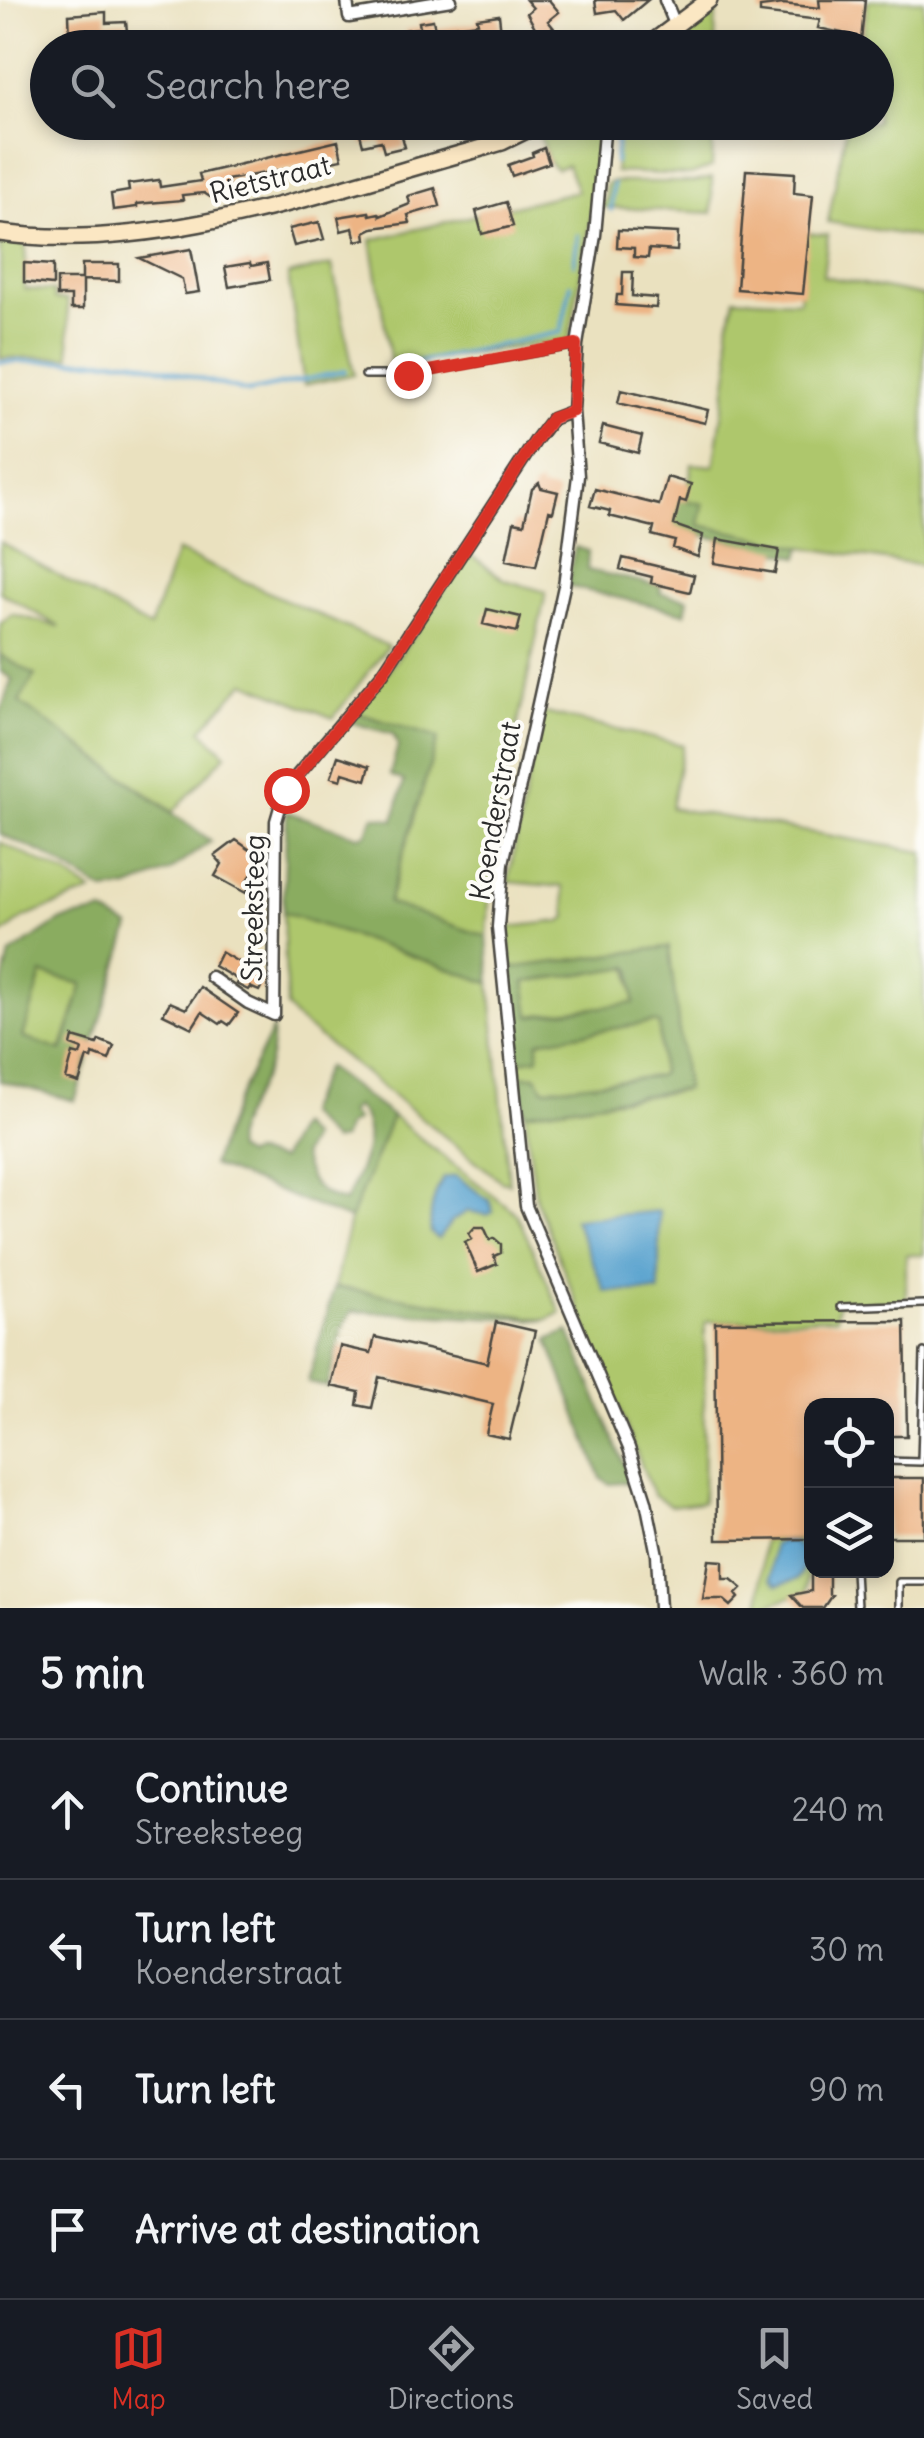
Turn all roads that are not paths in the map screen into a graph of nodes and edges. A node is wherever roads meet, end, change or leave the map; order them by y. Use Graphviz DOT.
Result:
graph roads {
  1 [pos="348,0"];
  2 [pos="452,0"];
  3 [pos="664,0"];
  4 [pos="709,0"];
  5 [pos="675,24"];
  6 [pos="668,30"];
  7 [pos="506,140"];
  8 [pos="603,140"];
  9 [pos="0,234"];
  10 [pos="576,344"];
  11 [pos="366,376"];
  12 [pos="573,411"];
  13 [pos="212,977"];
  14 [pos="924,1304"];
  15 [pos="840,1306"];
  16 [pos="924,1352"];
  17 [pos="894,1461"];
  18 [pos="855,1578"];
  19 [pos="924,1582"];
  20 [pos="660,1608"];
  21 [pos="856,1608"];
  22 [pos="899,1608"];
  1 -- 2 [label="street"];
  3 -- 5 [label="street"];
  4 -- 5 [label="street"];
  5 -- 6 [label="street"];
  7 -- 9 [label="street, Rietstraat"];
  8 -- 10 [label="street, Koenderstraat"];
  10 -- 11 [label="lane"];
  10 -- 12 [label="street, Koenderstraat"];
  12 -- 13 [label="street, Streeksteeg"];
  12 -- 20 [label="street, Koenderstraat"];
  14 -- 15 [label="lane"];
  16 -- 17 [label="lane"];
  18 -- 21 [label="lane"];
  19 -- 22 [label="lane"];
}
